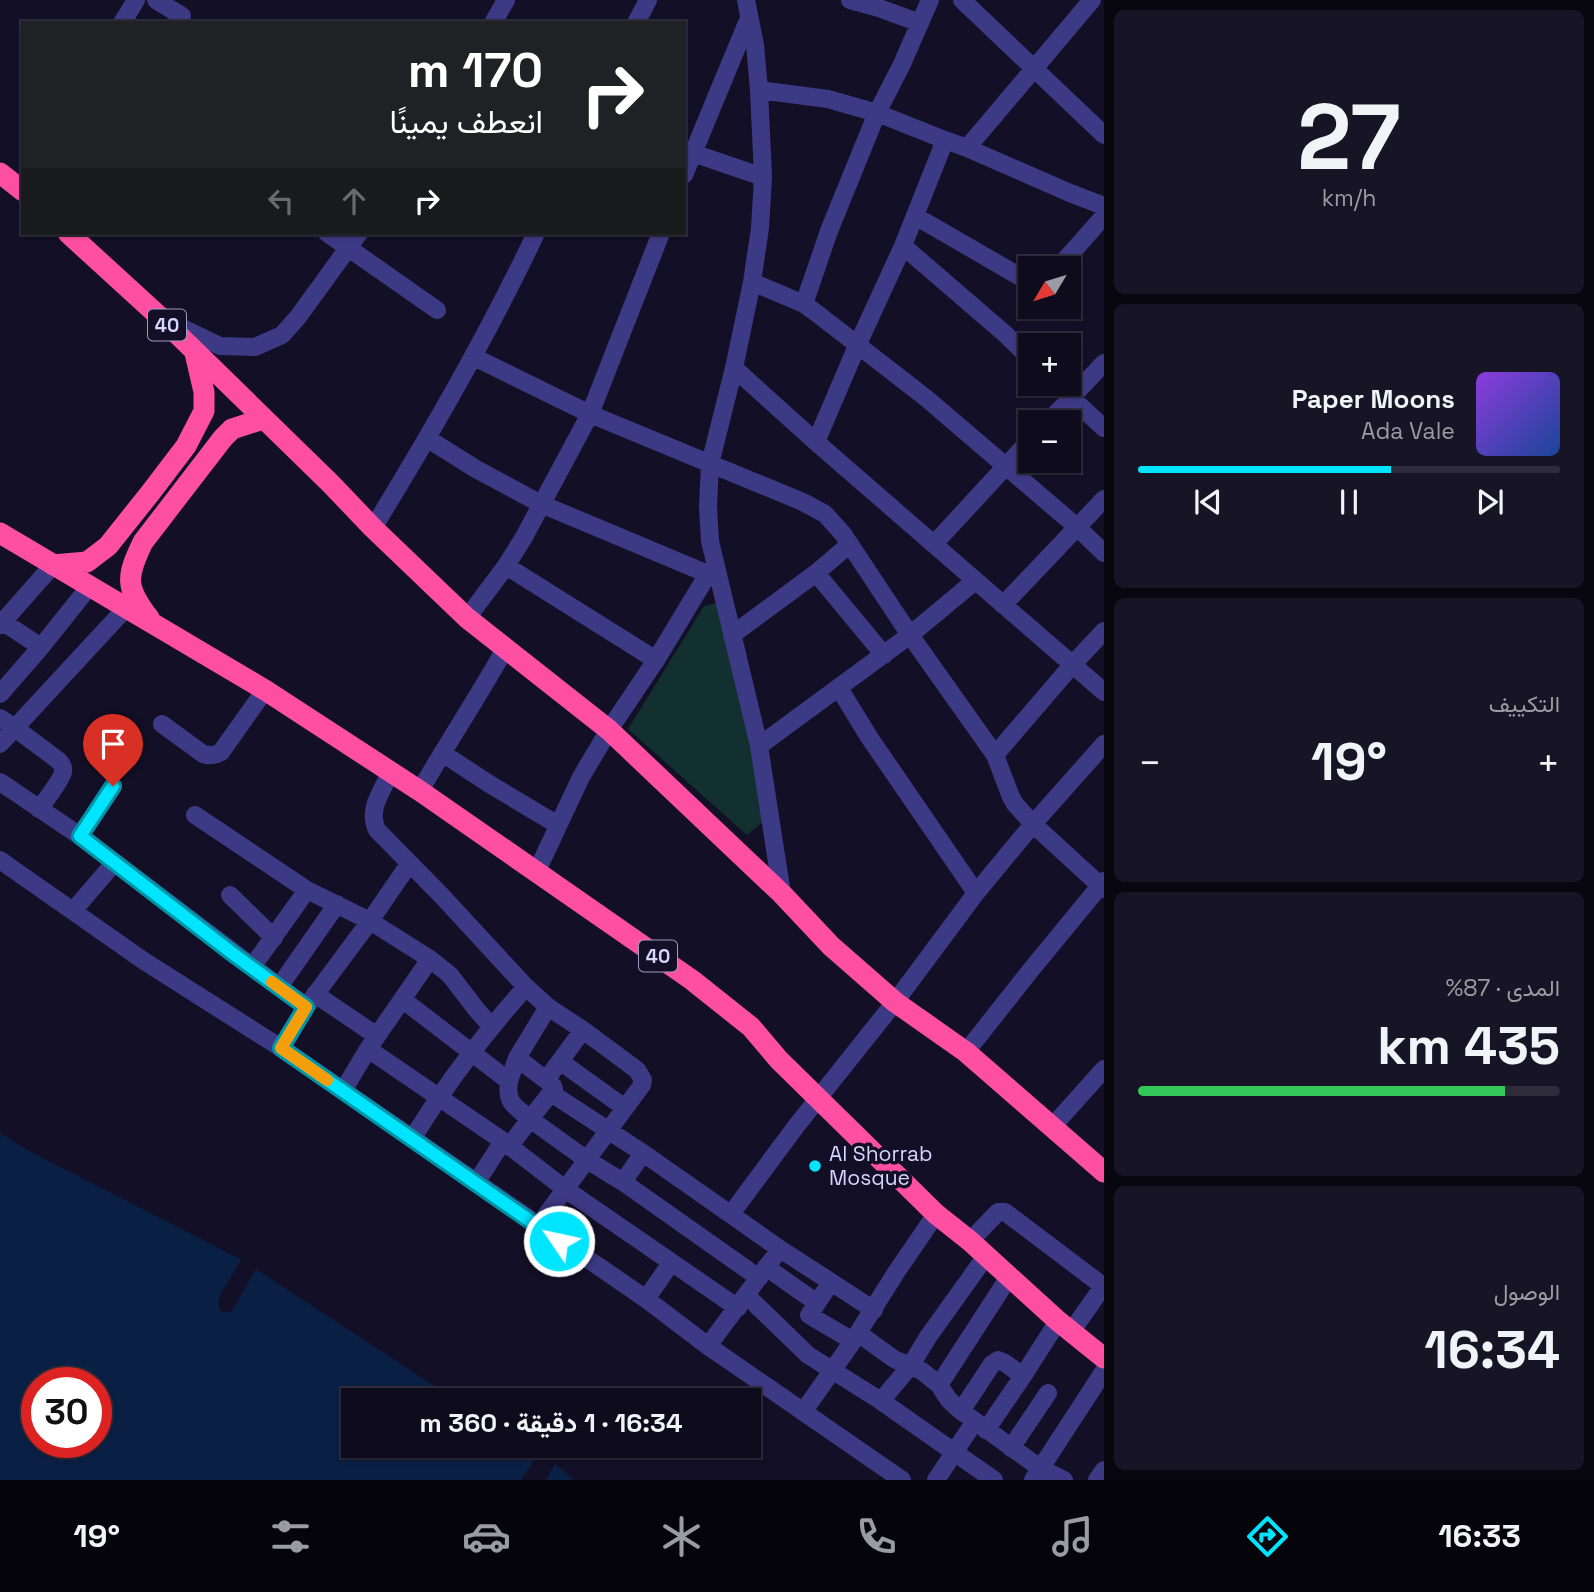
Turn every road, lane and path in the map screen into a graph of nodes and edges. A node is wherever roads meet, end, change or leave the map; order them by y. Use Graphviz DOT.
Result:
graph roads {
  1 [pos="136,0"];
  2 [pos="156,0"];
  3 [pos="506,0"];
  4 [pos="648,0"];
  5 [pos="746,0"];
  6 [pos="850,0"];
  7 [pos="930,0"];
  8 [pos="962,0"];
  9 [pos="1092,0"];
  10 [pos="182,16"];
  11 [pos="749,18"];
  12 [pos="123,21"];
  13 [pos="493,21"];
  14 [pos="637,21"];
  15 [pos="920,23"];
  16 [pos="1034,69"];
  17 [pos="759,90"];
  18 [pos="877,113"];
  19 [pos="1104,135"];
  20 [pos="945,140"];
  21 [pos="967,148"];
  22 [pos="689,152"];
  23 [pos="0,173"];
  24 [pos="763,177"];
  25 [pos="21,189"];
  26 [pos="1104,206"];
  27 [pos="915,216"];
  28 [pos="1104,216"];
  29 [pos="70,235"];
  30 [pos="330,235"];
  31 [pos="358,235"];
  32 [pos="535,235"];
  33 [pos="661,235"];
  34 [pos="903,246"];
  35 [pos="349,248"];
  36 [pos="1069,256"];
  37 [pos="1018,275"];
  38 [pos="752,282"];
  39 [pos="804,303"];
  40 [pos="438,310"];
  41 [pos="160,318"];
  42 [pos="857,346"];
  43 [pos="1018,346"];
  44 [pos="195,353"];
  45 [pos="474,358"];
  46 [pos="1104,363"];
  47 [pos="734,368"];
  48 [pos="1071,398"];
  49 [pos="1060,410"];
  50 [pos="590,414"];
  51 [pos="263,419"];
  52 [pos="1104,428"];
  53 [pos="428,439"];
  54 [pos="816,442"];
  55 [pos="1018,452"];
  56 [pos="710,464"];
  57 [pos="1004,467"];
  58 [pos="1104,499"];
  59 [pos="541,504"];
  60 [pos="1077,527"];
  61 [pos="373,528"];
  62 [pos="0,533"];
  63 [pos="849,544"];
  64 [pos="934,544"];
  65 [pos="1104,553"];
  66 [pos="53,565"];
  67 [pos="506,566"];
  68 [pos="816,573"];
  69 [pos="713,575"];
  70 [pos="975,581"];
  71 [pos="89,587"];
  72 [pos="1003,605"];
  73 [pos="126,608"];
  74 [pos="467,618"];
  75 [pos="1,622"];
  76 [pos="155,626"];
  77 [pos="1104,631"];
  78 [pos="732,635"];
  79 [pos="910,635"];
  80 [pos="41,647"];
  81 [pos="506,648"];
  82 [pos="884,655"];
  83 [pos="656,660"];
  84 [pos="1073,664"];
  85 [pos="2,687"];
  86 [pos="839,688"];
  87 [pos="265,690"];
  88 [pos="1104,692"];
  89 [pos="8,723"];
  90 [pos="162,724"];
  91 [pos="609,730"];
  92 [pos="0,744"];
  93 [pos="1104,744"];
  94 [pos="759,746"];
  95 [pos="442,753"];
  96 [pos="995,755"];
  97 [pos="391,772"];
  98 [pos="0,782"];
  99 [pos="113,786"];
  100 [pos="420,791"];
  101 [pos="39,809"];
  102 [pos="195,815"];
  103 [pos="1033,824"];
  104 [pos="558,825"];
  105 [pos="80,836"];
  106 [pos="0,860"];
  107 [pos="114,863"];
  108 [pos="409,864"];
  109 [pos="536,873"];
  110 [pos="1103,885"];
  111 [pos="307,890"];
  112 [pos="976,893"];
  113 [pos="782,894"];
  114 [pos="230,895"];
  115 [pos="337,904"];
  116 [pos="73,911"];
  117 [pos="370,922"];
  118 [pos="274,938"];
  119 [pos="430,959"];
  120 [pos="252,967"];
  121 [pos="279,987"];
  122 [pos="526,987"];
  123 [pos="403,1000"];
  124 [pos="311,1001"];
  125 [pos="895,1002"];
  126 [pos="548,1007"];
  127 [pos="491,1026"];
  128 [pos="583,1030"];
  129 [pos="373,1043"];
  130 [pos="281,1048"];
  131 [pos="471,1052"];
  132 [pos="966,1052"];
  133 [pos="517,1058"];
  134 [pos="561,1062"];
  135 [pos="1104,1069"];
  136 [pos="509,1081"];
  137 [pos="549,1087"];
  138 [pos="343,1091"];
  139 [pos="437,1098"];
  140 [pos="818,1100"];
  141 [pos="625,1108"];
  142 [pos="530,1119"];
  143 [pos="1052,1127"];
  144 [pos="607,1131"];
  145 [pos="412,1139"];
  146 [pos="506,1144"];
  147 [pos="643,1153"];
  148 [pos="587,1160"];
  149 [pos="1104,1172"];
  150 [pos="623,1182"];
  151 [pos="476,1183"];
  152 [pos="565,1189"];
  153 [pos="731,1214"];
  154 [pos="936,1214"];
  155 [pos="538,1226"];
  156 [pos="970,1241"];
  157 [pos="780,1249"];
  158 [pos="986,1256"];
  159 [pos="671,1263"];
  160 [pos="763,1273"];
  161 [pos="1009,1277"];
  162 [pos="831,1282"];
  163 [pos="1104,1286"];
  164 [pos="646,1299"];
  165 [pos="742,1301"];
  166 [pos="813,1309"];
  167 [pos="874,1310"];
  168 [pos="1065,1326"];
  169 [pos="855,1337"];
  170 [pos="791,1340"];
  171 [pos="708,1346"];
  172 [pos="1104,1358"];
  173 [pos="911,1365"];
  174 [pos="832,1370"];
  175 [pos="1104,1371"];
  176 [pos="1023,1377"];
  177 [pos="939,1385"];
  178 [pos="1048,1393"];
  179 [pos="881,1401"];
  180 [pos="803,1412"];
  181 [pos="974,1421"];
  182 [pos="1011,1448"];
  183 [pos="954,1453"];
  184 [pos="1104,1470"];
  185 [pos="1037,1474"];
  186 [pos="902,1480"];
  187 [pos="936,1480"];
  188 [pos="994,1480"];
  189 [pos="1064,1480"];
  190 [pos="1097,1480"];
  1 -- 12 [label="street"];
  2 -- 10 [label="street"];
  3 -- 13 [label="street"];
  4 -- 14 [label="street"];
  5 -- 11 [label="street"];
  6 -- 15 [label="street"];
  7 -- 15 [label="street"];
  8 -- 16 [label="street"];
  9 -- 16 [label="street"];
  11 -- 17 [label="street"];
  11 -- 22 [label="street"];
  15 -- 18 [label="street"];
  16 -- 19 [label="street"];
  16 -- 21 [label="street"];
  17 -- 18 [label="street"];
  17 -- 24 [label="street"];
  18 -- 20 [label="street"];
  18 -- 39 [label="street"];
  20 -- 21 [label="street"];
  20 -- 27 [label="street"];
  21 -- 26 [label="street"];
  22 -- 24 [label="street"];
  23 -- 25 [label="highway"];
  24 -- 38 [label="street"];
  27 -- 34 [label="street"];
  27 -- 37 [label="street"];
  28 -- 36 [label="street"];
  29 -- 41 [label="highway, 40"];
  30 -- 35 [label="street"];
  31 -- 35 [label="street"];
  32 -- 45 [label="street"];
  33 -- 50 [label="street"];
  34 -- 42 [label="street"];
  34 -- 43 [label="street"];
  35 -- 40 [label="street"];
  35 -- 41 [label="street"];
  38 -- 39 [label="street"];
  38 -- 47 [label="street"];
  39 -- 42 [label="street"];
  41 -- 44 [label="highway, 40"];
  42 -- 54 [label="street"];
  42 -- 57 [label="street"];
  44 -- 51 [label="highway, 40"];
  44 -- 66 [label="highway"];
  45 -- 50 [label="street"];
  45 -- 53 [label="street"];
  46 -- 48 [label="street"];
  47 -- 54 [label="street"];
  47 -- 56 [label="street"];
  48 -- 49 [label="street"];
  48 -- 52 [label="street"];
  50 -- 56 [label="street"];
  50 -- 59 [label="street"];
  51 -- 61 [label="highway, 40"];
  51 -- 76 [label="highway"];
  53 -- 59 [label="street"];
  53 -- 61 [label="street"];
  54 -- 64 [label="street"];
  55 -- 57 [label="street"];
  56 -- 63 [label="street"];
  56 -- 69 [label="street"];
  57 -- 60 [label="street"];
  57 -- 64 [label="street"];
  58 -- 60 [label="street"];
  59 -- 67 [label="street"];
  59 -- 69 [label="street"];
  60 -- 65 [label="street"];
  60 -- 72 [label="street"];
  61 -- 74 [label="highway, 40"];
  62 -- 66 [label="highway"];
  63 -- 68 [label="street"];
  63 -- 79 [label="street"];
  64 -- 70 [label="street"];
  66 -- 71 [label="highway"];
  66 -- 75 [label="street"];
  67 -- 74 [label="street"];
  67 -- 83 [label="street"];
  68 -- 78 [label="street"];
  68 -- 82 [label="street"];
  69 -- 78 [label="street"];
  69 -- 83 [label="street"];
  70 -- 72 [label="street"];
  70 -- 79 [label="street"];
  71 -- 73 [label="highway"];
  71 -- 80 [label="street"];
  72 -- 84 [label="street"];
  73 -- 76 [label="highway"];
  73 -- 89 [label="street"];
  74 -- 81 [label="highway, 40"];
  75 -- 80 [label="street"];
  76 -- 87 [label="highway, 40"];
  77 -- 84 [label="street"];
  78 -- 94 [label="street"];
  79 -- 82 [label="street"];
  79 -- 96 [label="street"];
  80 -- 85 [label="street"];
  81 -- 91 [label="highway, 40"];
  81 -- 95 [label="street"];
  82 -- 86 [label="street"];
  83 -- 91 [label="street"];
  84 -- 88 [label="street"];
  84 -- 96 [label="street"];
  86 -- 94 [label="street"];
  86 -- 112 [label="street"];
  87 -- 90 [label="street"];
  87 -- 97 [label="highway, 40"];
  89 -- 92 [label="street"];
  89 -- 101 [label="street"];
  91 -- 104 [label="street"];
  91 -- 113 [label="highway, 40"];
  93 -- 103 [label="street"];
  94 -- 113 [label="street"];
  95 -- 100 [label="street"];
  95 -- 104 [label="street"];
  96 -- 103 [label="street"];
  97 -- 100 [label="highway, 40"];
  97 -- 108 [label="street"];
  98 -- 101 [label="street"];
  99 -- 105 [label="street"];
  100 -- 109 [label="highway, 40"];
  101 -- 105 [label="street"];
  102 -- 111 [label="street"];
  103 -- 110 [label="street"];
  103 -- 112 [label="street"];
  104 -- 109 [label="street"];
  105 -- 107 [label="street"];
  106 -- 116 [label="street"];
  107 -- 116 [label="street"];
  107 -- 120 [label="street"];
  108 -- 117 [label="street"];
  108 -- 122 [label="street"];
  109 -- 140 [label="highway, 40"];
  110 -- 132 [label="street"];
  111 -- 115 [label="street"];
  111 -- 118 [label="street"];
  112 -- 125 [label="street"];
  113 -- 125 [label="highway, 40"];
  114 -- 118 [label="street"];
  115 -- 117 [label="street"];
  115 -- 121 [label="street"];
  116 -- 130 [label="street"];
  117 -- 119 [label="street"];
  117 -- 124 [label="street"];
  118 -- 120 [label="street"];
  119 -- 123 [label="street"];
  119 -- 127 [label="street"];
  120 -- 121 [label="street"];
  121 -- 124 [label="street"];
  122 -- 126 [label="street"];
  122 -- 127 [label="street"];
  123 -- 129 [label="street"];
  123 -- 131 [label="street"];
  124 -- 129 [label="street"];
  124 -- 130 [label="street"];
  125 -- 132 [label="highway, 40"];
  125 -- 140 [label="street"];
  126 -- 128 [label="street"];
  126 -- 133 [label="street"];
  127 -- 131 [label="street"];
  128 -- 134 [label="street"];
  128 -- 141 [label="street"];
  129 -- 138 [label="street"];
  129 -- 139 [label="street"];
  130 -- 138 [label="street"];
  131 -- 136 [label="street"];
  131 -- 139 [label="street"];
  132 -- 143 [label="highway, 40"];
  133 -- 136 [label="street"];
  133 -- 137 [label="street"];
  134 -- 137 [label="street"];
  134 -- 141 [label="street"];
  135 -- 143 [label="street"];
  136 -- 142 [label="street"];
  137 -- 142 [label="street"];
  137 -- 144 [label="street"];
  138 -- 145 [label="street"];
  139 -- 145 [label="street"];
  139 -- 146 [label="street"];
  140 -- 153 [label="street"];
  140 -- 154 [label="highway, 40"];
  141 -- 144 [label="street"];
  142 -- 146 [label="street"];
  142 -- 148 [label="street"];
  143 -- 149 [label="highway, 40"];
  144 -- 147 [label="street"];
  144 -- 148 [label="street"];
  145 -- 151 [label="street"];
  146 -- 151 [label="street"];
  146 -- 152 [label="street"];
  147 -- 150 [label="street"];
  147 -- 153 [label="street"];
  148 -- 150 [label="street"];
  148 -- 152 [label="street"];
  150 -- 160 [label="street"];
  151 -- 155 [label="street"];
  152 -- 155 [label="street"];
  152 -- 159 [label="street"];
  153 -- 157 [label="street"];
  154 -- 156 [label="highway, 40"];
  154 -- 167 [label="street"];
  155 -- 164 [label="street"];
  156 -- 158 [label="highway, 40"];
  156 -- 163 [label="street"];
  157 -- 160 [label="street"];
  157 -- 162 [label="street"];
  158 -- 161 [label="highway, 40"];
  158 -- 173 [label="street"];
  159 -- 164 [label="street"];
  159 -- 165 [label="street"];
  160 -- 165 [label="street"];
  160 -- 166 [label="street"];
  161 -- 168 [label="highway, 40"];
  161 -- 177 [label="street"];
  162 -- 166 [label="street"];
  162 -- 167 [label="street"];
  163 -- 168 [label="street"];
  164 -- 171 [label="street"];
  165 -- 170 [label="street"];
  165 -- 171 [label="street"];
  166 -- 169 [label="street"];
  166 -- 170 [label="street"];
  167 -- 169 [label="street"];
  168 -- 172 [label="highway, 40"];
  168 -- 176 [label="street"];
  169 -- 173 [label="street"];
  169 -- 174 [label="street"];
  170 -- 174 [label="street"];
  171 -- 180 [label="street"];
  173 -- 177 [label="street"];
  173 -- 179 [label="street"];
  174 -- 179 [label="street"];
  174 -- 180 [label="street"];
  175 -- 185 [label="street"];
  176 -- 181 [label="street"];
  176 -- 181 [label="street"];
  177 -- 181 [label="street"];
  178 -- 182 [label="street"];
  179 -- 183 [label="street"];
  180 -- 186 [label="street"];
  181 -- 182 [label="street"];
  181 -- 183 [label="street"];
  182 -- 185 [label="street"];
  183 -- 187 [label="street"];
  183 -- 188 [label="street"];
  184 -- 190 [label="street"];
  185 -- 189 [label="street"];
}
